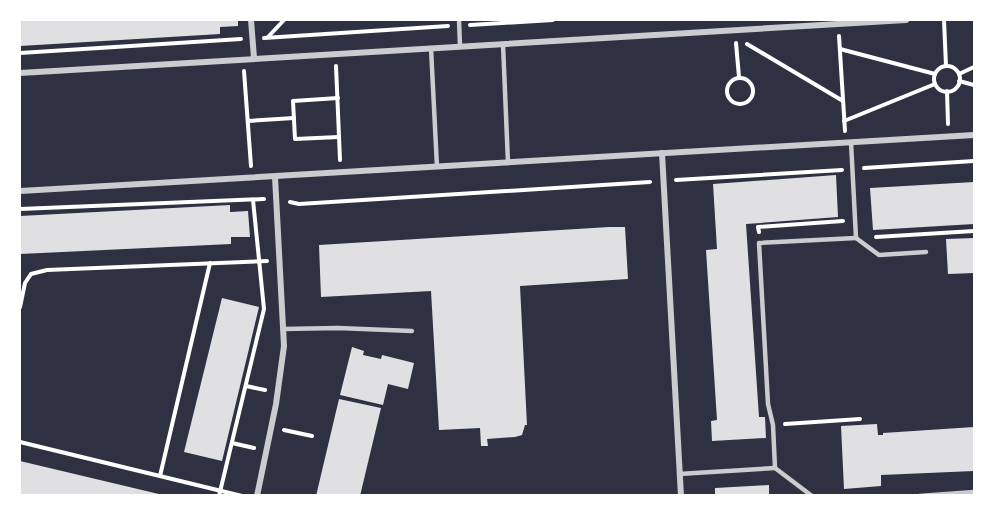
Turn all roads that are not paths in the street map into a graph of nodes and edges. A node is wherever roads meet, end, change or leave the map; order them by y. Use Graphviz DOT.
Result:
graph roads {
  1 [pos="251,20"];
  2 [pos="906,20"];
  3 [pos="459,22"];
  4 [pos="838,22"];
  5 [pos="503,44"];
  6 [pos="460,46"];
  7 [pos="431,48"];
  8 [pos="254,58"];
  9 [pos="20,73"];
  10 [pos="975,135"];
  11 [pos="848,142"];
  12 [pos="662,153"];
  13 [pos="508,163"];
  14 [pos="437,167"];
  15 [pos="275,177"];
  16 [pos="20,191"];
  17 [pos="856,238"];
  18 [pos="926,252"];
  19 [pos="283,329"];
  20 [pos="412,331"];
  21 [pos="775,468"];
  22 [pos="679,474"];
  23 [pos="975,492"];
  24 [pos="257,495"];
  25 [pos="681,495"];
  26 [pos="812,495"];
  27 [pos="919,495"];
  1 -- 8 [label="street"];
  2 -- 4 [label="street"];
  3 -- 6 [label="lane"];
  4 -- 5 [label="street"];
  5 -- 6 [label="street"];
  5 -- 13 [label="lane"];
  6 -- 7 [label="street"];
  7 -- 8 [label="street"];
  7 -- 14 [label="lane"];
  8 -- 9 [label="street"];
  10 -- 11 [label="street"];
  11 -- 12 [label="street"];
  11 -- 17 [label="lane"];
  12 -- 13 [label="street"];
  12 -- 22 [label="street"];
  13 -- 14 [label="street"];
  14 -- 15 [label="street"];
  15 -- 16 [label="street"];
  15 -- 19 [label="street"];
  17 -- 18 [label="lane"];
  17 -- 21 [label="lane"];
  19 -- 20 [label="lane"];
  19 -- 24 [label="street"];
  21 -- 22 [label="lane"];
  21 -- 26 [label="lane"];
  22 -- 25 [label="street"];
  23 -- 27 [label="lane"];
}
